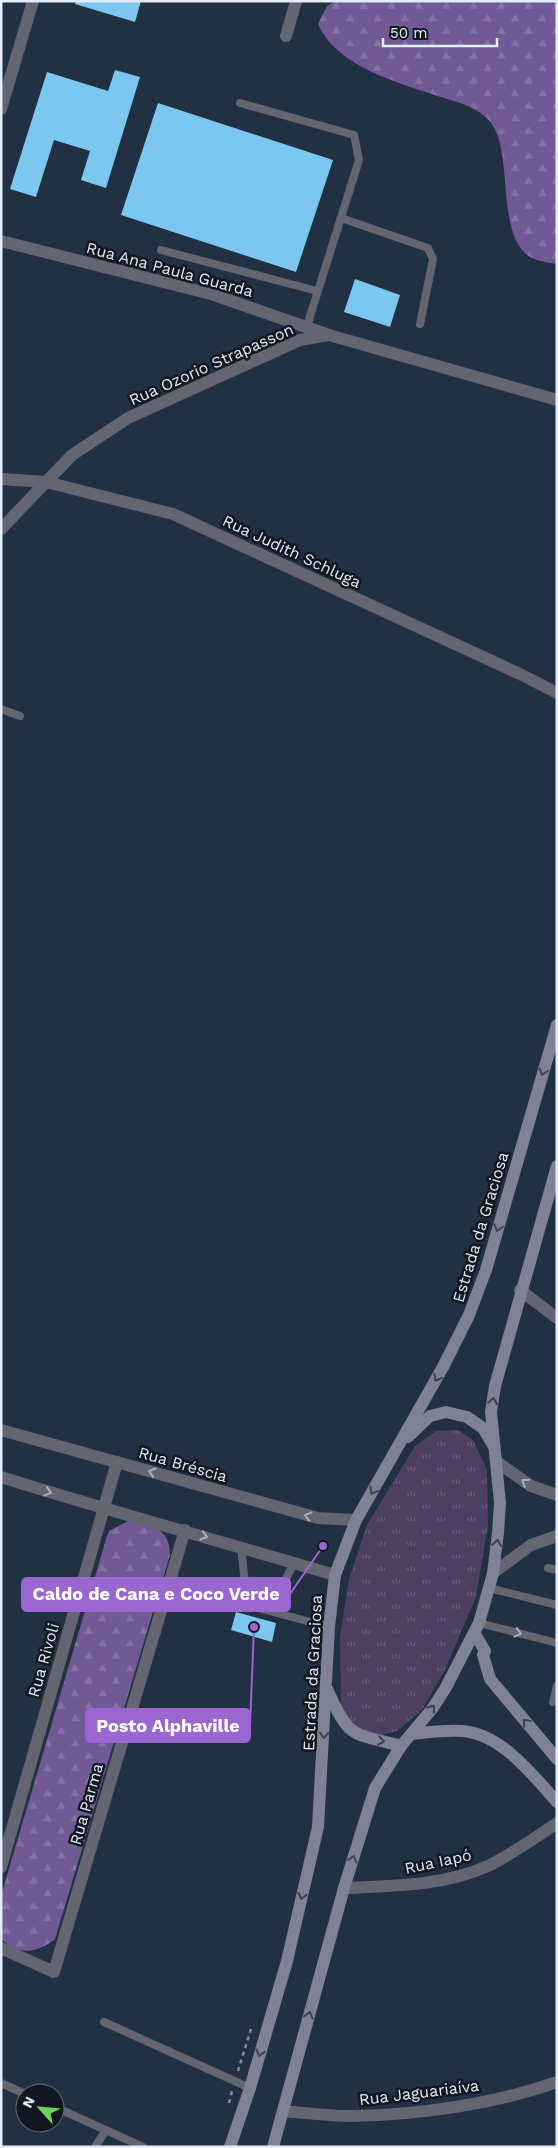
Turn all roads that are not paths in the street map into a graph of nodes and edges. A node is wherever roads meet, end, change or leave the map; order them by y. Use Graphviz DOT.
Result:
graph roads {
  1 [pos="33,1"];
  2 [pos="296,1"];
  3 [pos="286,36"];
  4 [pos="240,102"];
  5 [pos="1,110"];
  6 [pos="341,218"];
  7 [pos="1,241"];
  8 [pos="161,250"];
  9 [pos="318,291"];
  10 [pos="420,324"];
  11 [pos="307,326"];
  12 [pos="329,335"];
  13 [pos="557,400"];
  14 [pos="1,480"];
  15 [pos="46,482"];
  16 [pos="1,528"];
  17 [pos="557,693"];
  18 [pos="1,708"];
  19 [pos="20,716"];
  20 [pos="557,1025"];
  21 [pos="552,1053"];
  22 [pos="557,1166"];
  23 [pos="520,1290"];
  24 [pos="557,1318"];
  25 [pos="1,1430"];
  26 [pos="397,1449"];
  27 [pos="496,1449"];
  28 [pos="116,1462"];
  29 [pos="497,1462"];
  30 [pos="1,1477"];
  31 [pos="557,1495"];
  32 [pos="103,1509"];
  33 [pos="356,1520"];
  34 [pos="185,1530"];
  35 [pos="557,1536"];
  36 [pos="241,1547"];
  37 [pos="294,1563"];
  38 [pos="493,1572"];
  39 [pos="335,1575"];
  40 [pos="263,1588"];
  41 [pos="489,1588"];
  42 [pos="557,1605"];
  43 [pos="329,1627"];
  44 [pos="477,1628"];
  45 [pos="557,1643"];
  46 [pos="557,1686"];
  47 [pos="326,1687"];
  48 [pos="553,1702"];
  49 [pos="412,1734"];
  50 [pos="401,1746"];
  51 [pos="557,1760"];
  52 [pos="557,1802"];
  53 [pos="557,1823"];
  54 [pos="1,1866"];
  55 [pos="344,1888"];
  56 [pos="1,1948"];
  57 [pos="104,2022"];
  58 [pos="557,2082"];
  59 [pos="1,2083"];
  60 [pos="250,2088"];
  61 [pos="15,2089"];
  62 [pos="283,2111"];
  63 [pos="65,2112"];
  64 [pos="106,2130"];
  65 [pos="95,2147"];
  66 [pos="143,2147"];
  67 [pos="230,2147"];
  68 [pos="273,2147"];
  1 -- 5 [label="street"];
  2 -- 3 [label="street"];
  4 -- 6 [label="lane"];
  6 -- 9 [label="lane"];
  6 -- 10 [label="lane"];
  7 -- 11 [label="street, Rua Ana Paula Guarda"];
  8 -- 9 [label="lane"];
  9 -- 11 [label="lane"];
  11 -- 12 [label="street, Rua Ana Paula Guarda"];
  12 -- 13 [label="street, Rua Ozorio Strapasson"];
  12 -- 15 [label="street, Rua Ozorio Strapasson"];
  14 -- 15 [label="street, Rua Judith Schluga"];
  15 -- 16 [label="street, Rua Ozorio Strapasson"];
  15 -- 17 [label="street, Rua Judith Schluga"];
  18 -- 19 [label="lane"];
  20 -- 21 [label="main road, Estrada da Graciosa"];
  21 -- 26 [label="main road, Estrada da Graciosa, one-way"];
  22 -- 23 [label="main road"];
  23 -- 24 [label="street"];
  27 -- 23 [label="main road, one-way"];
  25 -- 28 [label="street, Rua Bréscia"];
  26 -- 27 [label="main road"];
  26 -- 33 [label="main road, Estrada da Graciosa, one-way"];
  27 -- 29 [label="main road"];
  28 -- 32 [label="street, Rua Rivoli"];
  33 -- 28 [label="street, Rua Bréscia, one-way"];
  31 -- 29 [label="street, one-way"];
  38 -- 29 [label="main road, one-way"];
  30 -- 32 [label="street, one-way"];
  32 -- 34 [label="street"];
  32 -- 54 [label="street, Rua Rivoli"];
  33 -- 39 [label="main road, Estrada da Graciosa"];
  34 -- 36 [label="street, one-way"];
  34 -- 56 [label="street, Rua Parma"];
  35 -- 38 [label="street"];
  36 -- 37 [label="street"];
  36 -- 40 [label="lane"];
  37 -- 39 [label="street"];
  37 -- 40 [label="lane"];
  38 -- 41 [label="main road"];
  39 -- 43 [label="main road, Estrada da Graciosa"];
  40 -- 43 [label="lane"];
  41 -- 42 [label="lane"];
  41 -- 44 [label="main road"];
  43 -- 47 [label="main road, Estrada da Graciosa"];
  44 -- 45 [label="lane, one-way"];
  49 -- 44 [label="main road, one-way"];
  51 -- 44 [label="main road, one-way"];
  46 -- 48 [label="lane"];
  47 -- 50 [label="main road, one-way"];
  47 -- 60 [label="main road, Estrada da Graciosa, one-way"];
  49 -- 50 [label="main road"];
  49 -- 52 [label="main road"];
  55 -- 50 [label="main road, one-way"];
  53 -- 55 [label="street, Rua Iapó"];
  62 -- 55 [label="main road, one-way"];
  57 -- 60 [label="lane"];
  58 -- 62 [label="street, Rua Jaguariaíva"];
  59 -- 61 [label="lane"];
  60 -- 67 [label="main road, Estrada da Graciosa"];
  62 -- 68 [label="main road"];
  63 -- 64 [label="lane"];
  64 -- 65 [label="lane"];
  64 -- 66 [label="lane"];
}
